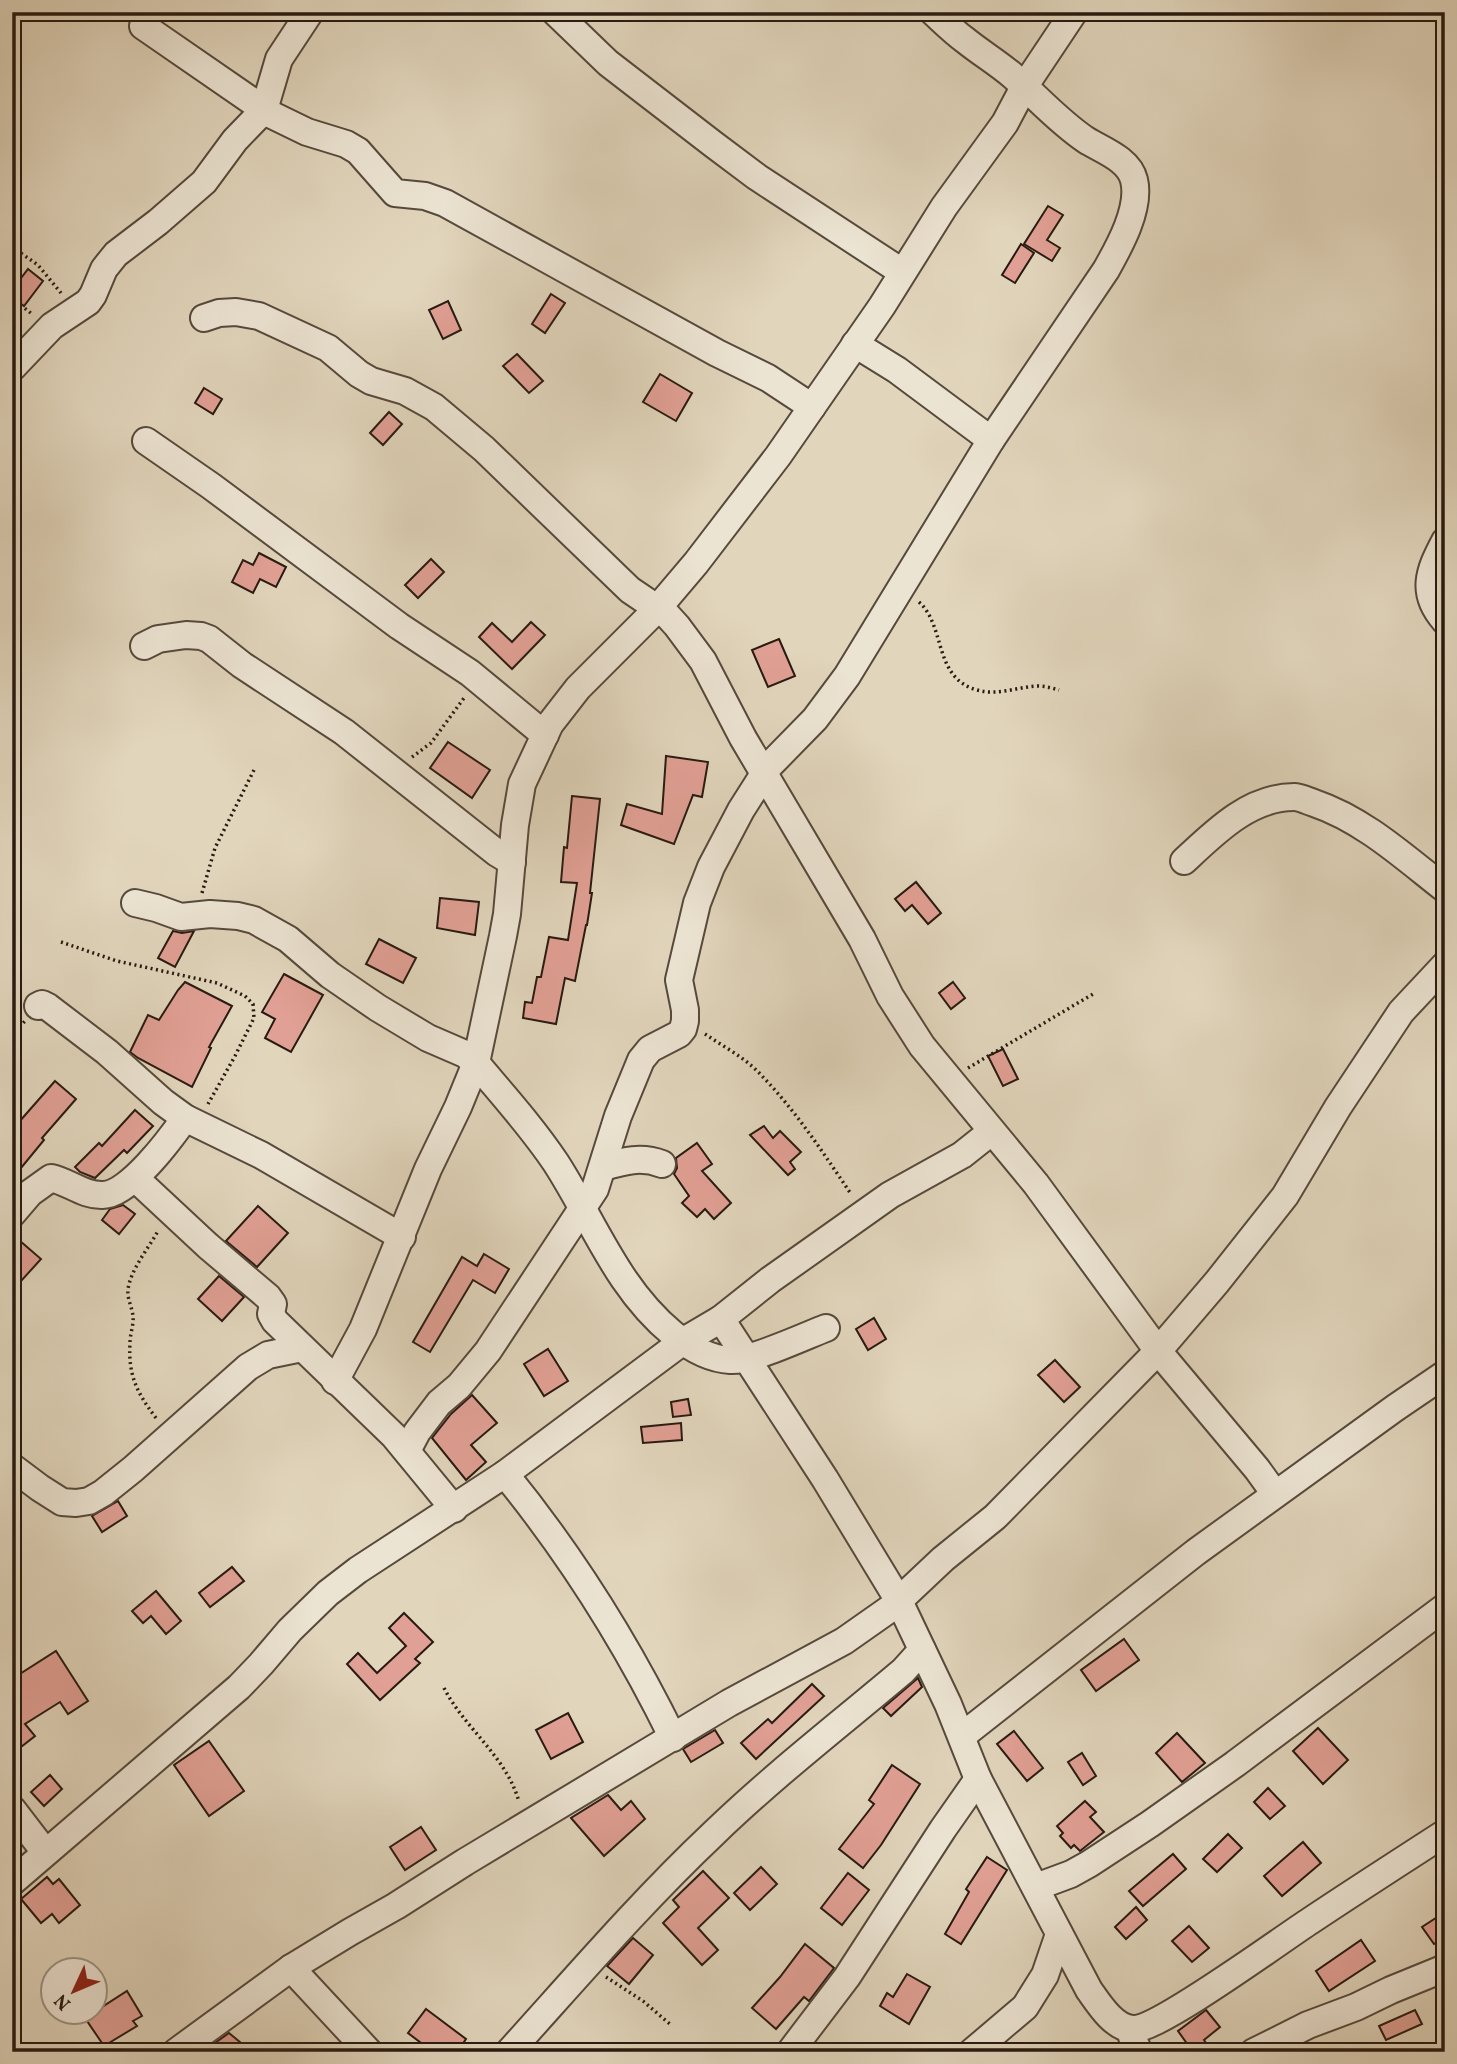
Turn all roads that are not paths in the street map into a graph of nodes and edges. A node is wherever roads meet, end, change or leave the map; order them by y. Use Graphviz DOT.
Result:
graph roads {
  1 [pos="310,12"];
  2 [pos="555,12"];
  3 [pos="933,12"];
  4 [pos="1074,12"];
  5 [pos="143,26"];
  6 [pos="1024,87"];
  7 [pos="264,110"];
  8 [pos="902,272"];
  9 [pos="204,318"];
  10 [pos="855,344"];
  11 [pos="12,368"];
  12 [pos="812,407"];
  13 [pos="146,440"];
  14 [pos="991,440"];
  15 [pos="1445,541"];
  16 [pos="657,609"];
  17 [pos="1445,621"];
  18 [pos="144,646"];
  19 [pos="545,735"];
  20 [pos="764,773"];
  21 [pos="1184,861"];
  22 [pos="512,862"];
  23 [pos="1445,889"];
  24 [pos="135,903"];
  25 [pos="1445,965"];
  26 [pos="38,1006"];
  27 [pos="476,1063"];
  28 [pos="190,1121"];
  29 [pos="991,1132"];
  30 [pos="662,1164"];
  31 [pos="603,1167"];
  32 [pos="135,1178"];
  33 [pos="582,1208"];
  34 [pos="12,1214"];
  35 [pos="402,1237"];
  36 [pos="720,1319"];
  37 [pos="826,1328"];
  38 [pos="682,1342"];
  39 [pos="302,1348"];
  40 [pos="1158,1352"];
  41 [pos="746,1358"];
  42 [pos="1445,1374"];
  43 [pos="335,1381"];
  44 [pos="407,1451"];
  45 [pos="12,1467"];
  46 [pos="505,1474"];
  47 [pos="1275,1494"];
  48 [pos="454,1508"];
  49 [pos="899,1601"];
  50 [pos="1445,1606"];
  51 [pos="922,1650"];
  52 [pos="962,1736"];
  53 [pos="673,1738"];
  54 [pos="978,1779"];
  55 [pos="12,1809"];
  56 [pos="1445,1833"];
  57 [pos="45,1852"];
  58 [pos="12,1882"];
  59 [pos="1036,1887"];
  60 [pos="1059,1934"];
  61 [pos="291,1968"];
  62 [pos="1445,1968"];
  63 [pos="1135,2040"];
  64 [pos="176,2052"];
  65 [pos="369,2052"];
  66 [pos="509,2052"];
  67 [pos="790,2052"];
  68 [pos="972,2052"];
  69 [pos="1254,2052"];
  1 -- 7 [label="street"];
  2 -- 8 [label="street"];
  3 -- 6 [label="street"];
  4 -- 6 [label="street"];
  5 -- 7 [label="street"];
  6 -- 8 [label="street"];
  6 -- 14 [label="street"];
  7 -- 11 [label="street"];
  7 -- 12 [label="street"];
  8 -- 10 [label="street"];
  9 -- 16 [label="street"];
  10 -- 12 [label="street"];
  10 -- 14 [label="street"];
  12 -- 16 [label="street"];
  13 -- 19 [label="street"];
  14 -- 20 [label="street"];
  15 -- 17 [label="street"];
  16 -- 19 [label="street"];
  16 -- 20 [label="street"];
  18 -- 22 [label="street"];
  19 -- 22 [label="street"];
  20 -- 29 [label="street"];
  20 -- 31 [label="street"];
  21 -- 23 [label="street"];
  22 -- 27 [label="street"];
  24 -- 27 [label="street"];
  25 -- 40 [label="street"];
  26 -- 28 [label="street"];
  27 -- 33 [label="street"];
  27 -- 35 [label="street"];
  28 -- 32 [label="street"];
  28 -- 35 [label="street"];
  29 -- 36 [label="street"];
  29 -- 40 [label="street"];
  30 -- 31 [label="street"];
  31 -- 33 [label="street"];
  32 -- 34 [label="street"];
  32 -- 39 [label="street"];
  33 -- 38 [label="street"];
  33 -- 44 [label="street"];
  35 -- 43 [label="street"];
  36 -- 38 [label="street"];
  36 -- 41 [label="street"];
  37 -- 41 [label="street"];
  38 -- 41 [label="street"];
  38 -- 46 [label="street"];
  39 -- 43 [label="street"];
  39 -- 45 [label="street"];
  40 -- 47 [label="street"];
  40 -- 49 [label="street"];
  41 -- 49 [label="street"];
  42 -- 47 [label="street"];
  43 -- 44 [label="street"];
  44 -- 48 [label="street"];
  46 -- 48 [label="street"];
  46 -- 53 [label="street"];
  47 -- 52 [label="street"];
  48 -- 57 [label="street"];
  49 -- 51 [label="street"];
  49 -- 53 [label="street"];
  50 -- 59 [label="street"];
  51 -- 52 [label="street"];
  51 -- 66 [label="street"];
  52 -- 54 [label="street"];
  53 -- 61 [label="street"];
  54 -- 59 [label="street"];
  54 -- 67 [label="street"];
  55 -- 57 [label="street"];
  56 -- 63 [label="street"];
  57 -- 58 [label="street"];
  59 -- 60 [label="street"];
  60 -- 63 [label="street"];
  60 -- 68 [label="street"];
  61 -- 64 [label="street"];
  61 -- 65 [label="street"];
  62 -- 69 [label="street"];
}
